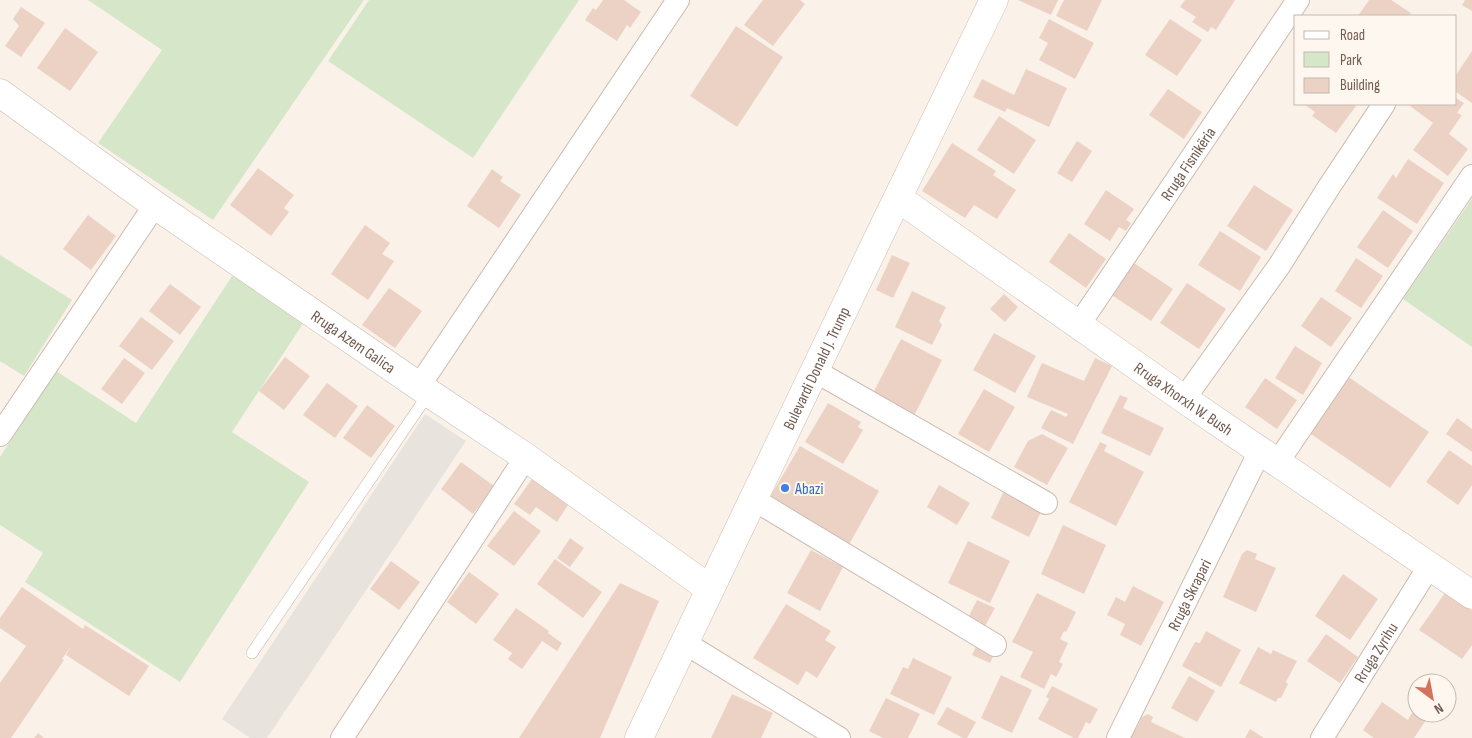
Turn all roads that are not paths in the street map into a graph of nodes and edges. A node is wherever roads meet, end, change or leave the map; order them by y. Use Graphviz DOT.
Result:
graph roads {
  1 [pos="678,0"];
  2 [pos="994,0"];
  3 [pos="1298,0"];
  4 [pos="0,93"];
  5 [pos="1383,105"];
  6 [pos="1472,176"];
  7 [pos="898,198"];
  8 [pos="155,205"];
  9 [pos="1078,326"];
  10 [pos="815,372"];
  11 [pos="424,389"];
  12 [pos="1184,399"];
  13 [pos="0,435"];
  14 [pos="524,456"];
  15 [pos="1268,457"];
  16 [pos="753,499"];
  17 [pos="1046,503"];
  18 [pos="1430,565"];
  19 [pos="710,589"];
  20 [pos="1472,595"];
  21 [pos="684,643"];
  22 [pos="995,645"];
  23 [pos="252,653"];
  24 [pos="342,738"];
  25 [pos="639,738"];
  26 [pos="839,738"];
  27 [pos="1118,738"];
  28 [pos="1322,738"];
  1 -- 11 [label="street"];
  2 -- 7 [label="street, Bulevardi Donald J. Trump"];
  3 -- 9 [label="street, Rruga Fisnikëria"];
  4 -- 8 [label="street, Rruga Azem Galica"];
  5 -- 12 [label="street"];
  6 -- 15 [label="street, Rruga Skrapari"];
  7 -- 9 [label="street, Rruga Xhorxh W. Bush"];
  7 -- 10 [label="street, Bulevardi Donald J. Trump"];
  8 -- 11 [label="street, Rruga Azem Galica"];
  8 -- 13 [label="street"];
  9 -- 12 [label="street, Rruga Xhorxh W. Bush"];
  10 -- 16 [label="street, Bulevardi Donald J. Trump"];
  10 -- 17 [label="street"];
  11 -- 14 [label="street, Rruga Azem Galica"];
  11 -- 23 [label="lane"];
  12 -- 15 [label="street, Rruga Xhorxh W. Bush"];
  14 -- 19 [label="street, Rruga Azem Galica"];
  14 -- 24 [label="street"];
  15 -- 18 [label="street, Rruga Xhorxh W. Bush"];
  15 -- 27 [label="street, Rruga Skrapari"];
  16 -- 19 [label="street, Bulevardi Donald J. Trump"];
  16 -- 22 [label="street"];
  18 -- 20 [label="street, Rruga Xhorxh W. Bush"];
  18 -- 28 [label="street, Rruga Zyrihu"];
  19 -- 21 [label="street, Bulevardi Donald J. Trump"];
  21 -- 25 [label="street, Bulevardi Donald J. Trump"];
  21 -- 26 [label="street"];
}
